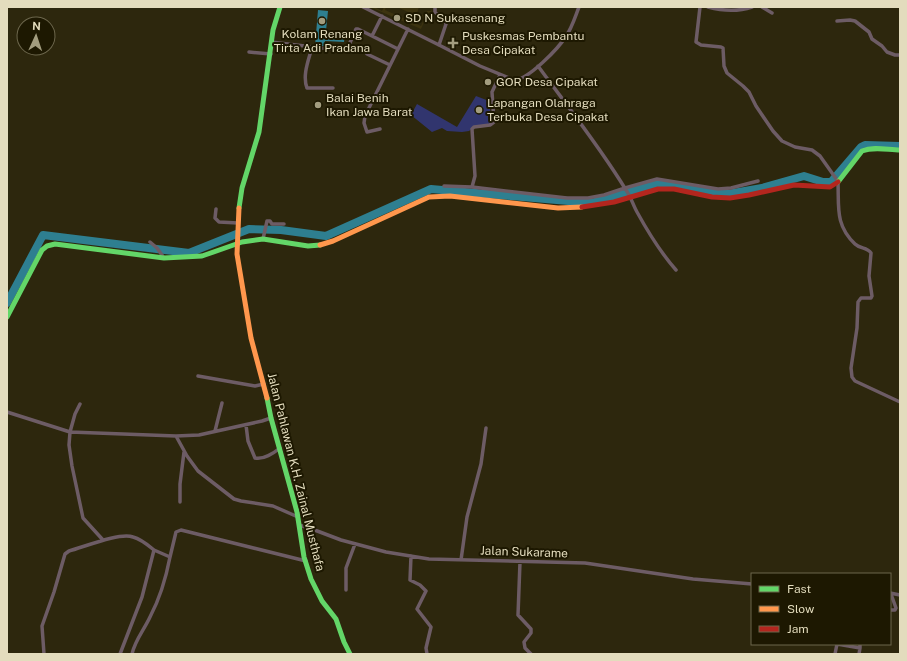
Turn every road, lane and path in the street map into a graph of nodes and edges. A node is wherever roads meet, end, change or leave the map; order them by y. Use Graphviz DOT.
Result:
graph roads {
  1 [pos="280,7"];
  2 [pos="363,7"];
  3 [pos="435,7"];
  4 [pos="578,7"];
  5 [pos="700,7"];
  6 [pos="708,7"];
  7 [pos="752,7"];
  8 [pos="762,7"];
  9 [pos="772,13"];
  10 [pos="382,16"];
  11 [pos="837,22"];
  12 [pos="408,29"];
  13 [pos="372,36"];
  14 [pos="272,42"];
  15 [pos="440,44"];
  16 [pos="312,47"];
  17 [pos="330,49"];
  18 [pos="398,49"];
  19 [pos="249,52"];
  20 [pos="359,52"];
  21 [pos="270,54"];
  22 [pos="367,54"];
  23 [pos="900,55"];
  24 [pos="390,65"];
  25 [pos="538,66"];
  26 [pos="500,75"];
  27 [pos="333,88"];
  28 [pos="380,129"];
  29 [pos="900,150"];
  30 [pos="836,180"];
  31 [pos="758,181"];
  32 [pos="444,186"];
  33 [pos="472,187"];
  34 [pos="466,188"];
  35 [pos="626,189"];
  36 [pos="466,196"];
  37 [pos="630,196"];
  38 [pos="216,209"];
  39 [pos="284,224"];
  40 [pos="238,225"];
  41 [pos="264,236"];
  42 [pos="150,242"];
  43 [pos="237,242"];
  44 [pos="163,256"];
  45 [pos="676,270"];
  46 [pos="7,317"];
  47 [pos="198,376"];
  48 [pos="264,383"];
  49 [pos="222,402"];
  50 [pos="900,402"];
  51 [pos="80,404"];
  52 [pos="7,412"];
  53 [pos="271,418"];
  54 [pos="246,425"];
  55 [pos="486,428"];
  56 [pos="215,431"];
  57 [pos="70,432"];
  58 [pos="176,436"];
  59 [pos="280,448"];
  60 [pos="184,451"];
  61 [pos="180,502"];
  62 [pos="298,517"];
  63 [pos="299,525"];
  64 [pos="103,540"];
  65 [pos="354,544"];
  66 [pos="154,550"];
  67 [pos="411,556"];
  68 [pos="170,557"];
  69 [pos="461,560"];
  70 [pos="306,561"];
  71 [pos="520,562"];
  72 [pos="751,584"];
  73 [pos="346,590"];
  74 [pos="891,594"];
  75 [pos="900,595"];
  76 [pos="891,610"];
  77 [pos="848,645"];
  78 [pos="860,646"];
  79 [pos="44,654"];
  80 [pos="120,654"];
  81 [pos="132,654"];
  82 [pos="350,654"];
  83 [pos="427,654"];
  84 [pos="531,654"];
  85 [pos="859,654"];
  1 -- 14 [label="street, Jalan Pahlawan K.H. Zainal Musthafa"];
  2 -- 10 [label="street"];
  3 -- 15 [label="street"];
  4 -- 25 [label="street"];
  5 -- 30 [label="street"];
  6 -- 7 [label="street"];
  8 -- 9 [label="street"];
  10 -- 12 [label="street"];
  10 -- 13 [label="street"];
  11 -- 23 [label="street"];
  12 -- 15 [label="street"];
  12 -- 18 [label="street"];
  13 -- 18 [label="street"];
  13 -- 20 [label="street"];
  14 -- 16 [label="street"];
  14 -- 21 [label="street, Jalan Pahlawan K.H. Zainal Musthafa"];
  15 -- 26 [label="street"];
  16 -- 17 [label="street"];
  16 -- 27 [label="street"];
  18 -- 24 [label="street"];
  19 -- 21 [label="street"];
  21 -- 40 [label="street, Jalan Pahlawan K.H. Zainal Musthafa"];
  22 -- 24 [label="street"];
  24 -- 28 [label="street"];
  25 -- 26 [label="street"];
  25 -- 35 [label="street"];
  26 -- 33 [label="street"];
  29 -- 30 [label="street"];
  30 -- 37 [label="street"];
  30 -- 50 [label="street"];
  31 -- 35 [label="street"];
  32 -- 34 [label="street"];
  33 -- 34 [label="street"];
  33 -- 35 [label="street"];
  34 -- 36 [label="street"];
  35 -- 37 [label="street"];
  36 -- 37 [label="street"];
  36 -- 41 [label="street"];
  37 -- 45 [label="street"];
  38 -- 40 [label="street"];
  39 -- 41 [label="street"];
  40 -- 43 [label="street, Jalan Pahlawan K.H. Zainal Musthafa"];
  41 -- 43 [label="street"];
  42 -- 44 [label="street"];
  43 -- 44 [label="street"];
  43 -- 48 [label="street, Jalan Pahlawan K.H. Zainal Musthafa"];
  44 -- 46 [label="street"];
  47 -- 48 [label="street"];
  48 -- 53 [label="street, Jalan Pahlawan K.H. Zainal Musthafa"];
  49 -- 56 [label="street"];
  51 -- 57 [label="street"];
  52 -- 57 [label="street"];
  53 -- 54 [label="street"];
  53 -- 59 [label="street, Jalan Pahlawan K.H. Zainal Musthafa"];
  54 -- 56 [label="street"];
  54 -- 59 [label="street"];
  55 -- 69 [label="street"];
  56 -- 58 [label="street"];
  57 -- 58 [label="street"];
  57 -- 64 [label="street"];
  58 -- 60 [label="street"];
  59 -- 62 [label="street, Jalan Pahlawan K.H. Zainal Musthafa"];
  60 -- 61 [label="street"];
  60 -- 62 [label="street"];
  62 -- 63 [label="street, Jalan Pahlawan K.H. Zainal Musthafa"];
  63 -- 65 [label="street, Jalan Sukarame"];
  63 -- 70 [label="street, Jalan Pahlawan K.H. Zainal Musthafa"];
  64 -- 66 [label="street"];
  64 -- 79 [label="street"];
  65 -- 67 [label="street, Jalan Sukarame"];
  65 -- 73 [label="street"];
  66 -- 68 [label="street"];
  66 -- 80 [label="street"];
  67 -- 69 [label="street, Jalan Sukarame"];
  67 -- 83 [label="street"];
  68 -- 70 [label="street"];
  68 -- 81 [label="street"];
  69 -- 71 [label="street, Jalan Sukarame"];
  70 -- 82 [label="street, Jalan Pahlawan K.H. Zainal Musthafa"];
  71 -- 72 [label="street, Jalan Sukarame"];
  71 -- 84 [label="street"];
  74 -- 75 [label="street"];
  74 -- 76 [label="street"];
  77 -- 78 [label="street"];
  78 -- 85 [label="street"];
}
